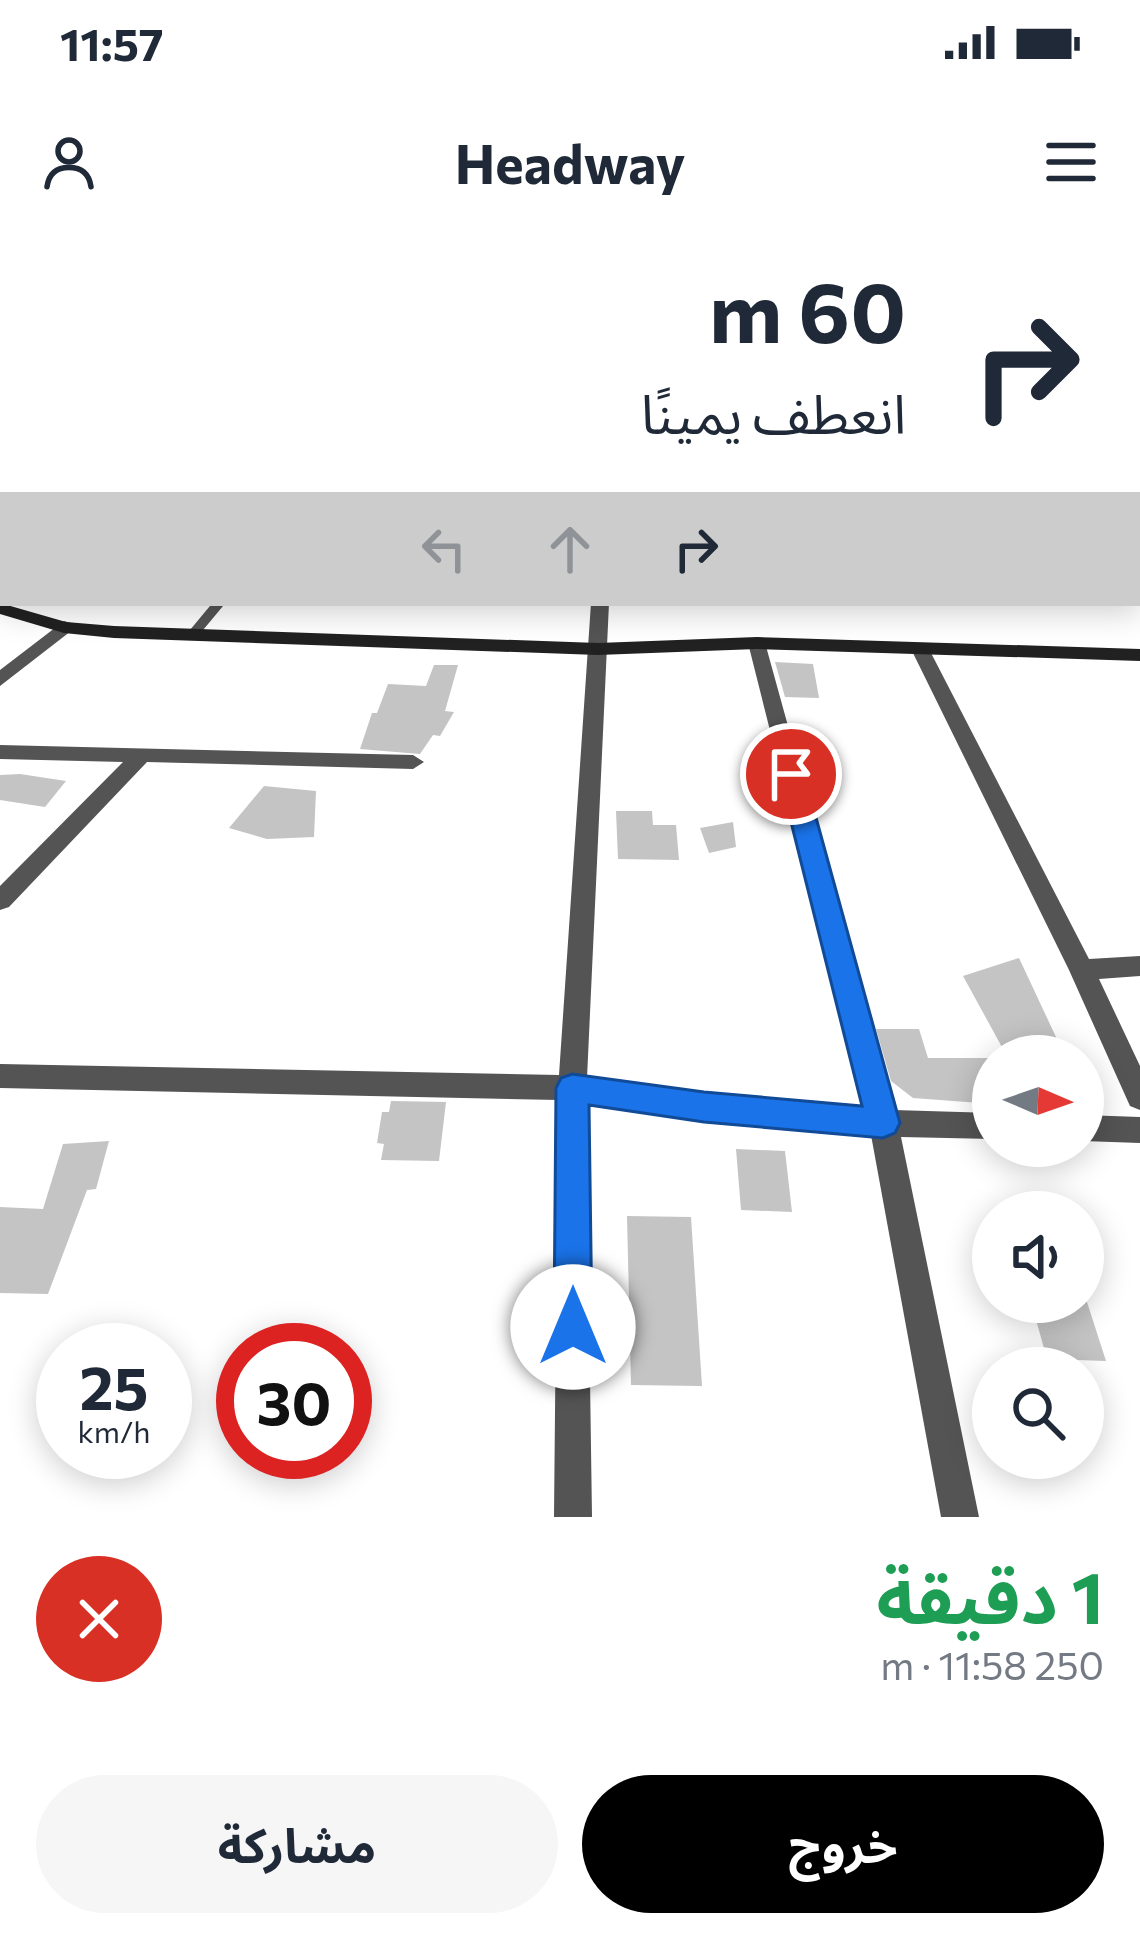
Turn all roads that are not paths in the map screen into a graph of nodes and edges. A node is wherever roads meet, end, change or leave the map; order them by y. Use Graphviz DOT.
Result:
graph roads {
  1 [pos="216,606"];
  2 [pos="600,606"];
  3 [pos="0,608"];
  4 [pos="64,627"];
  5 [pos="194,633"];
  6 [pos="757,643"];
  7 [pos="598,649"];
  8 [pos="921,651"];
  9 [pos="1140,655"];
  10 [pos="0,680"];
  11 [pos="0,752"];
  12 [pos="140,757"];
  13 [pos="413,762"];
  14 [pos="0,901"];
  15 [pos="1140,966"];
  16 [pos="1082,970"];
  17 [pos="0,1076"];
  18 [pos="572,1088"];
  19 [pos="1140,1097"];
  20 [pos="883,1123"];
  21 [pos="972,1125"];
  22 [pos="1104,1129"];
  23 [pos="1140,1130"];
  24 [pos="573,1517"];
  25 [pos="960,1517"];
  1 -- 5 [label="lane"];
  2 -- 7 [label="street"];
  3 -- 4 [label="street"];
  4 -- 5 [label="street"];
  4 -- 10 [label="street"];
  5 -- 7 [label="street"];
  6 -- 7 [label="street"];
  6 -- 8 [label="street"];
  6 -- 20 [label="street"];
  7 -- 18 [label="street"];
  8 -- 9 [label="street"];
  8 -- 16 [label="street"];
  11 -- 12 [label="street"];
  12 -- 13 [label="street"];
  12 -- 14 [label="street"];
  15 -- 16 [label="street"];
  16 -- 19 [label="street"];
  17 -- 18 [label="street"];
  18 -- 20 [label="street"];
  18 -- 24 [label="street"];
  20 -- 21 [label="street"];
  20 -- 25 [label="street"];
  22 -- 23 [label="street"];
}
